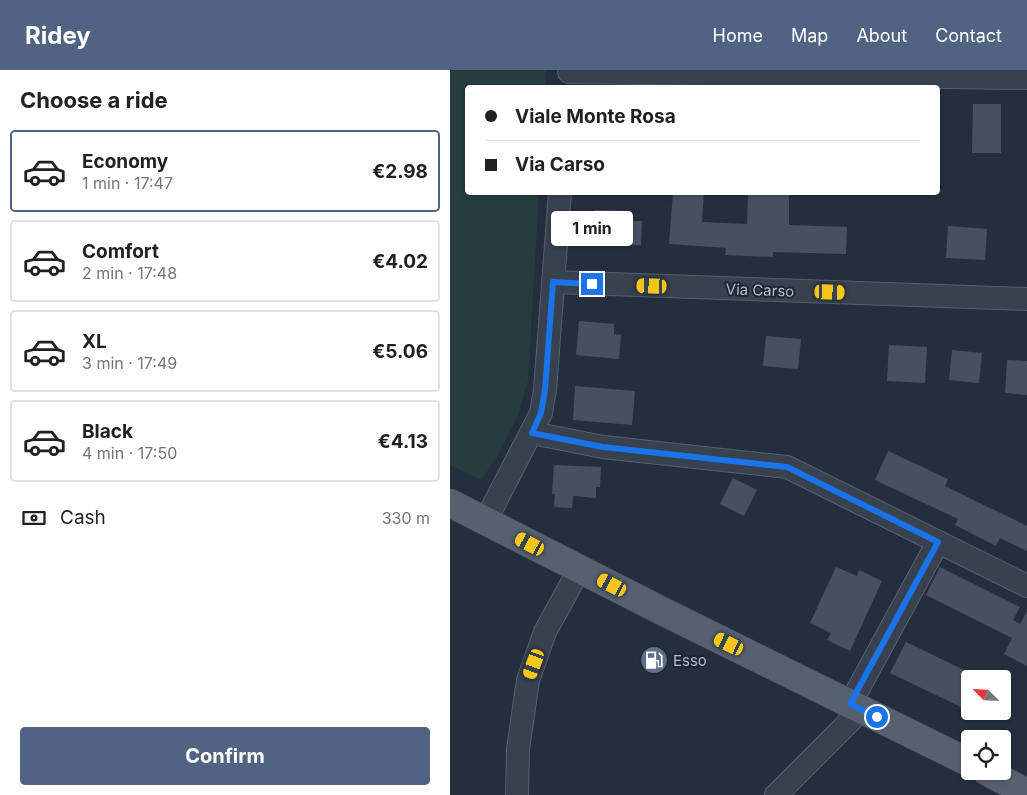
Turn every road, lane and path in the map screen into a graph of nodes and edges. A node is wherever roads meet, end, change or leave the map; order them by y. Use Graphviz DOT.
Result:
graph roads {
  1 [pos="568,77"];
  2 [pos="1027,78"];
  3 [pos="560,195"];
  4 [pos="553,282"];
  5 [pos="1027,299"];
  6 [pos="532,433"];
  7 [pos="450,502"];
  8 [pos="486,520"];
  9 [pos="938,542"];
  10 [pos="580,568"];
  11 [pos="1027,586"];
  12 [pos="856,707"];
  13 [pos="961,759"];
  14 [pos="1003,780"];
  15 [pos="1027,793"];
  16 [pos="517,795"];
  17 [pos="776,795"];
  1 -- 2 [label="street"];
  3 -- 4 [label="street"];
  4 -- 5 [label="street, Via Carso"];
  4 -- 6 [label="street"];
  6 -- 8 [label="street"];
  6 -- 9 [label="street"];
  7 -- 8 [label="main road"];
  8 -- 10 [label="main road"];
  9 -- 11 [label="street"];
  9 -- 12 [label="street"];
  10 -- 12 [label="main road"];
  10 -- 16 [label="street"];
  12 -- 13 [label="main road"];
  12 -- 17 [label="street"];
  14 -- 15 [label="main road"];
}
